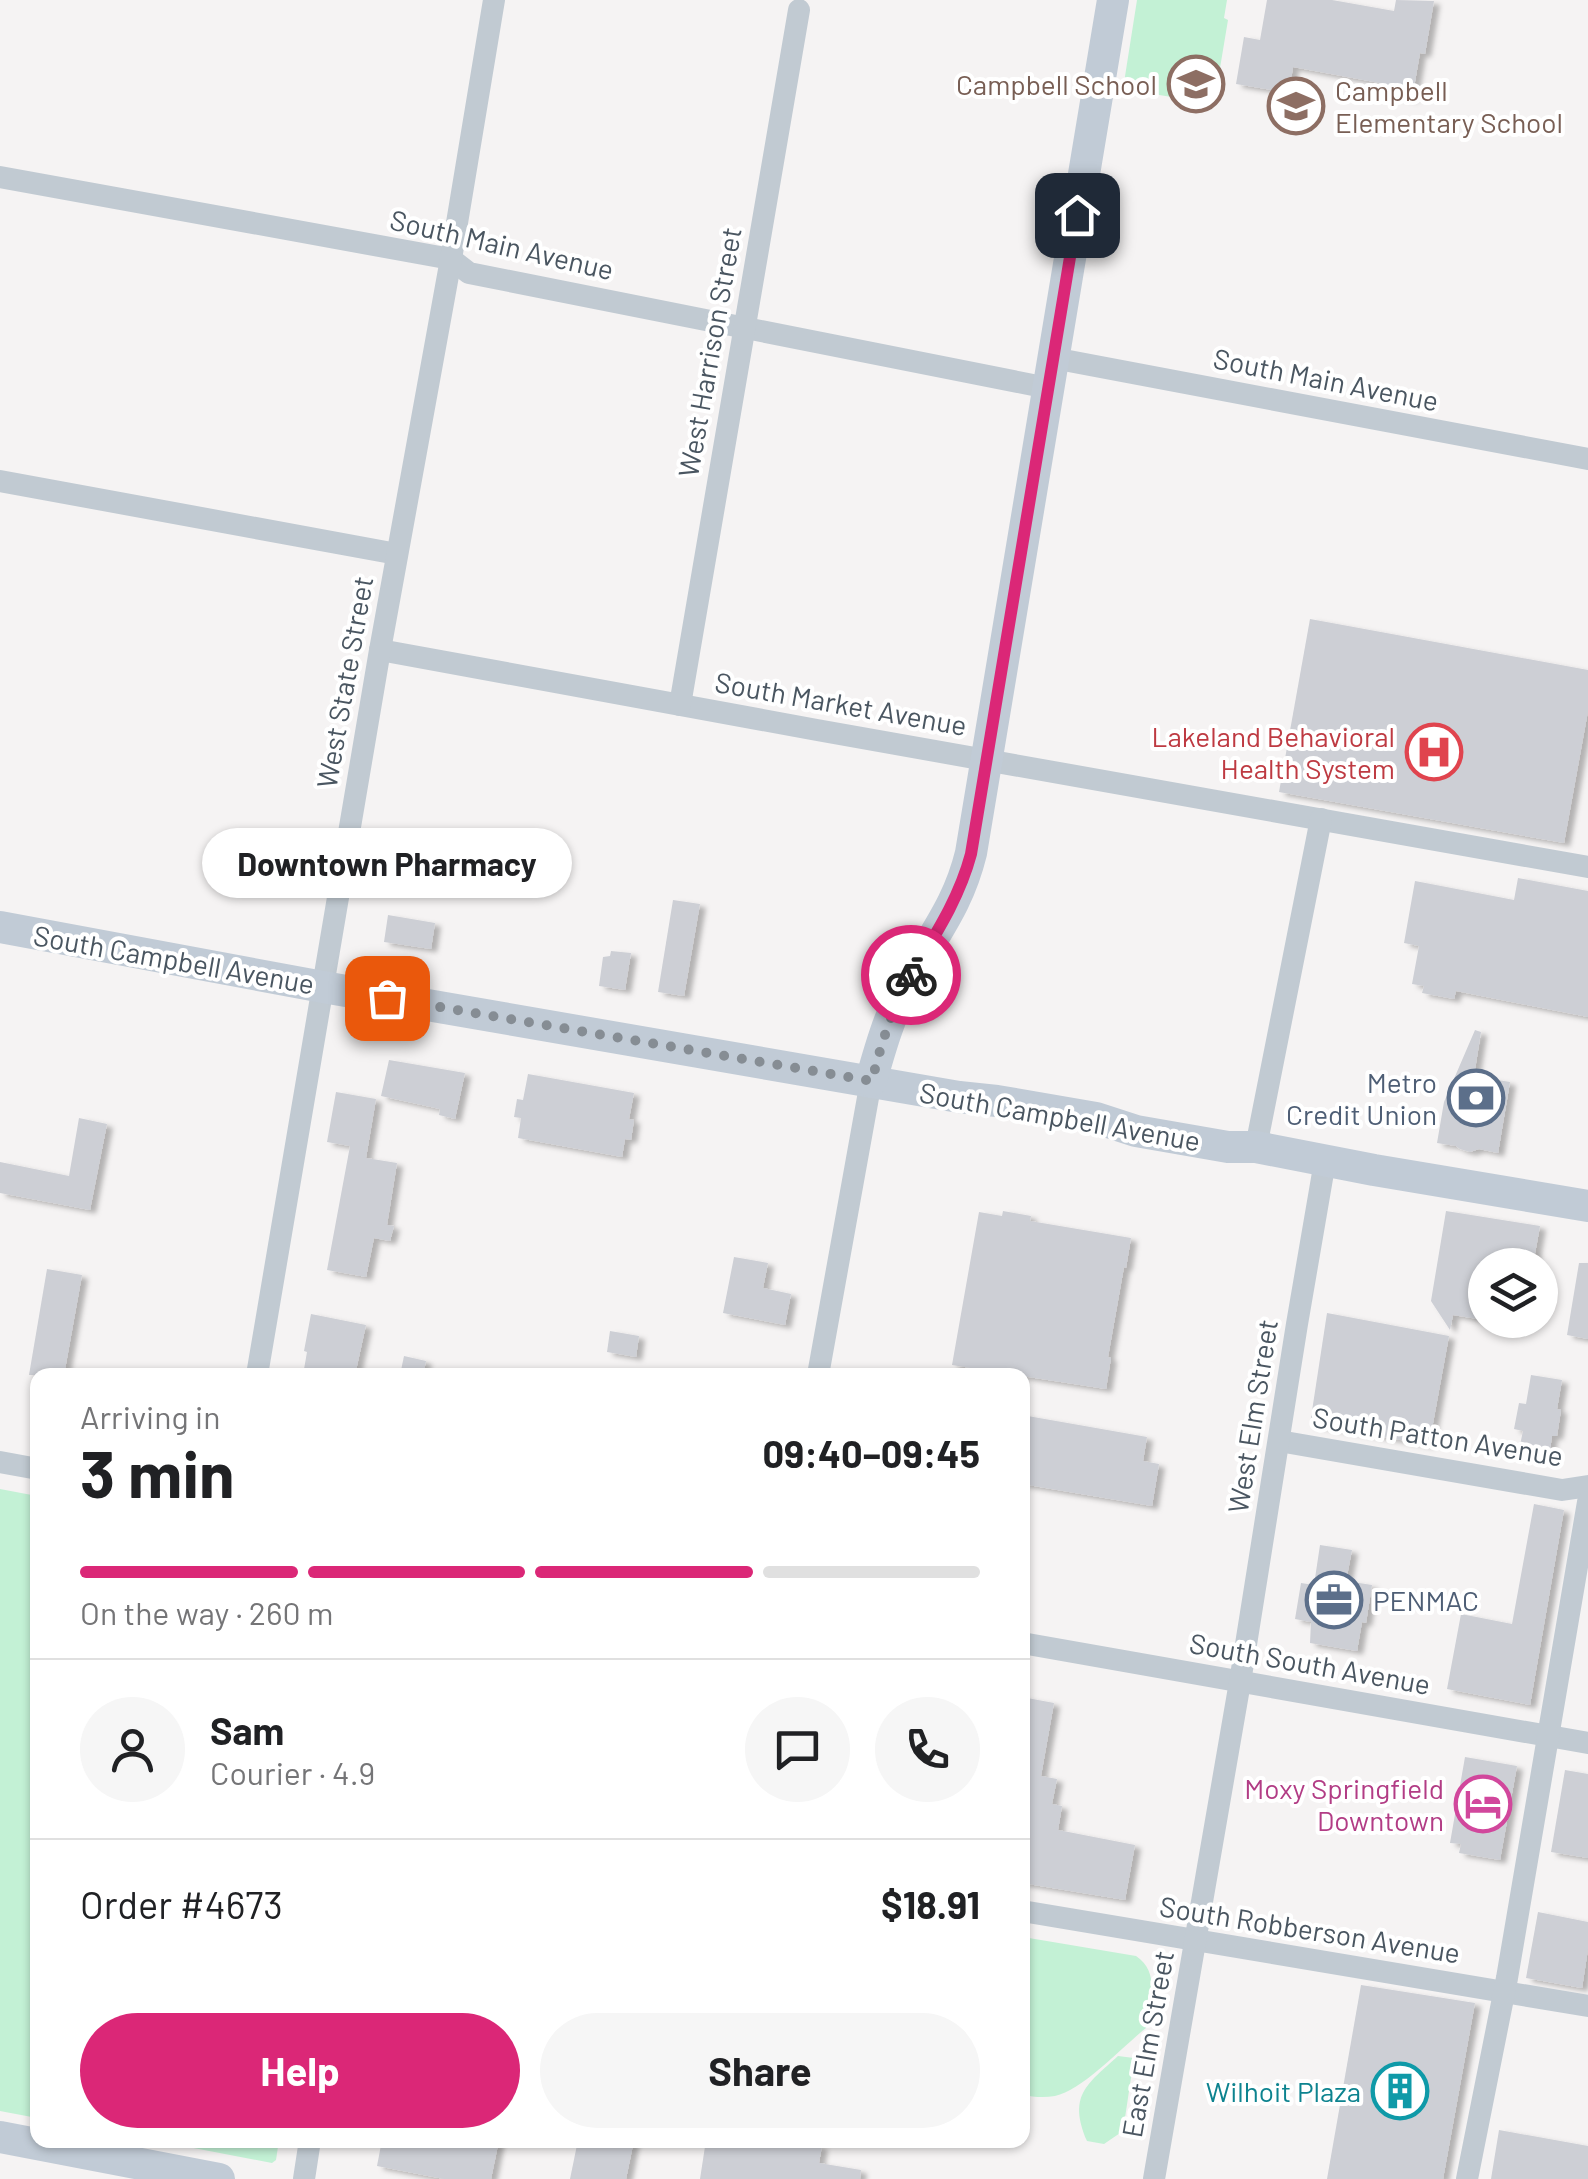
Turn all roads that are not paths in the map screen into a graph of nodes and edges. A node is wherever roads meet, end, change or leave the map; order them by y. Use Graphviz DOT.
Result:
graph roads {
  1 [pos="494,0"];
  2 [pos="1113,0"];
  3 [pos="798,10"];
  4 [pos="0,177"];
  5 [pos="451,259"];
  6 [pos="744,327"];
  7 [pos="1051,373"];
  8 [pos="1588,458"];
  9 [pos="0,481"];
  10 [pos="397,554"];
  11 [pos="380,650"];
  12 [pos="680,705"];
  13 [pos="988,759"];
  14 [pos="1321,819"];
  15 [pos="1588,866"];
  16 [pos="0,927"];
  17 [pos="323,987"];
  18 [pos="872,1081"];
  19 [pos="1256,1147"];
  20 [pos="1325,1161"];
  21 [pos="1588,1206"];
  22 [pos="258,1368"];
  23 [pos="819,1368"];
  24 [pos="1278,1441"];
  25 [pos="0,1462"];
  26 [pos="30,1467"];
  27 [pos="1588,1486"];
  28 [pos="1588,1502"];
  29 [pos="1030,1644"];
  30 [pos="1240,1682"];
  31 [pos="1548,1735"];
  32 [pos="1588,1743"];
  33 [pos="1030,1912"];
  34 [pos="1194,1941"];
  35 [pos="1504,1992"];
  36 [pos="1588,2006"];
  37 [pos="0,2138"];
  38 [pos="30,2144"];
  39 [pos="54,2148"];
  40 [pos="309,2148"];
  41 [pos="220,2179"];
  42 [pos="304,2179"];
  43 [pos="1154,2179"];
  44 [pos="1467,2179"];
  1 -- 5 [label="street, West State Street"];
  2 -- 7 [label="main road"];
  3 -- 6 [label="street, West Harrison Street"];
  4 -- 5 [label="street, South Main Avenue"];
  5 -- 6 [label="street, South Main Avenue"];
  5 -- 10 [label="street, West State Street"];
  6 -- 7 [label="street, South Main Avenue"];
  6 -- 12 [label="street, West Harrison Street"];
  7 -- 8 [label="street, South Main Avenue"];
  7 -- 13 [label="main road"];
  9 -- 10 [label="street"];
  10 -- 11 [label="street, West State Street"];
  11 -- 12 [label="street, South Market Avenue"];
  11 -- 17 [label="street, West State Street"];
  12 -- 13 [label="street, South Market Avenue"];
  13 -- 14 [label="street, South Market Avenue"];
  13 -- 18 [label="main road"];
  14 -- 15 [label="street, South Market Avenue"];
  14 -- 19 [label="street"];
  16 -- 17 [label="main road, South Campbell Avenue"];
  17 -- 18 [label="main road, South Campbell Avenue"];
  17 -- 22 [label="street, West State Street"];
  18 -- 19 [label="main road, South Campbell Avenue"];
  18 -- 23 [label="street"];
  19 -- 20 [label="main road, South Campbell Avenue"];
  20 -- 21 [label="main road, South Campbell Avenue"];
  20 -- 24 [label="street, West Elm Street"];
  24 -- 27 [label="street, South Patton Avenue"];
  24 -- 30 [label="street, West Elm Street"];
  25 -- 26 [label="street"];
  28 -- 31 [label="street"];
  29 -- 30 [label="street, South South Avenue"];
  30 -- 31 [label="street, South South Avenue"];
  30 -- 34 [label="street, East Elm Street"];
  31 -- 32 [label="street, South South Avenue"];
  31 -- 35 [label="street"];
  33 -- 34 [label="street, South Robberson Avenue"];
  34 -- 35 [label="street, South Robberson Avenue"];
  34 -- 43 [label="street, East Elm Street"];
  35 -- 36 [label="street, South Robberson Avenue"];
  35 -- 44 [label="street"];
  37 -- 38 [label="main road"];
  39 -- 41 [label="main road"];
  40 -- 42 [label="street"];
}
